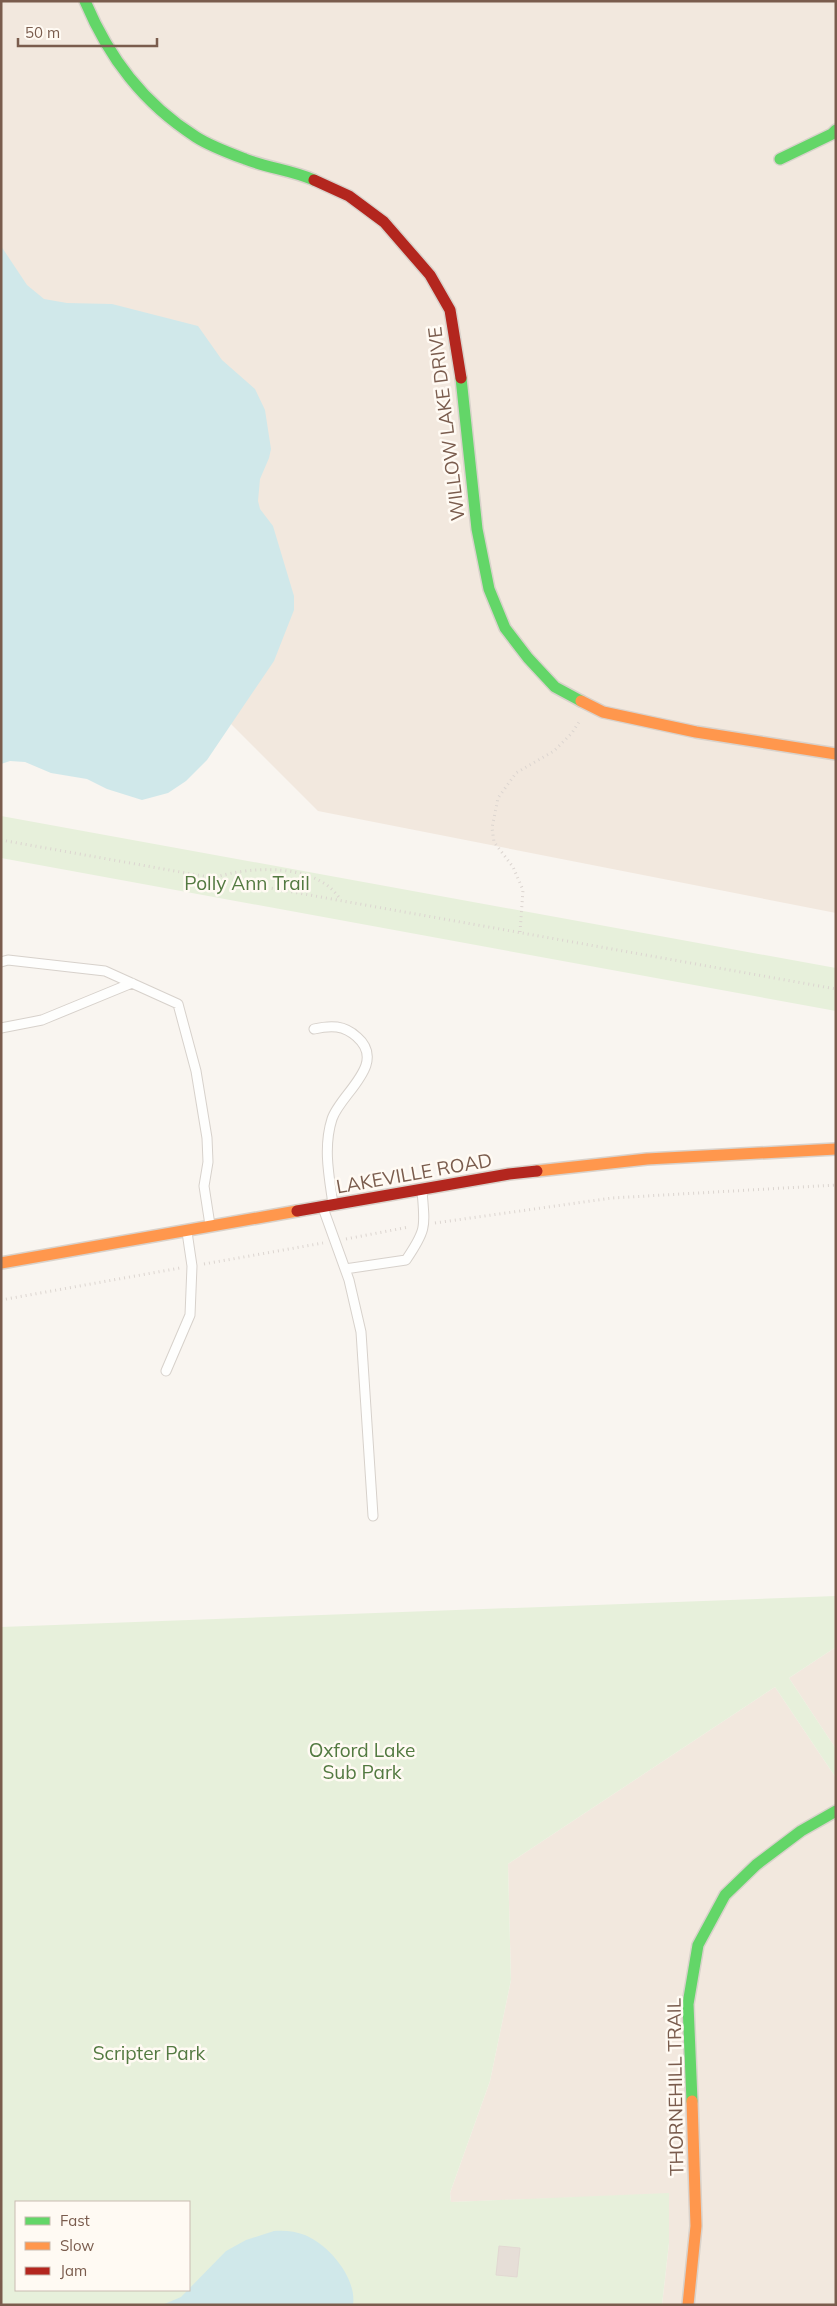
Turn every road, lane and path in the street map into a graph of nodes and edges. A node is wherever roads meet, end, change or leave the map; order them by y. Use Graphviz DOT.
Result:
graph roads {
  1 [pos="85,1"];
  2 [pos="836,130"];
  3 [pos="780,159"];
  4 [pos="590,705"];
  5 [pos="836,754"];
  6 [pos="1,840"];
  7 [pos="215,878"];
  8 [pos="340,900"];
  9 [pos="520,932"];
  10 [pos="1,962"];
  11 [pos="132,983"];
  12 [pos="836,989"];
  13 [pos="1,1028"];
  14 [pos="314,1029"];
  15 [pos="836,1149"];
  16 [pos="421,1188"];
  17 [pos="328,1205"];
  18 [pos="210,1226"];
  19 [pos="186,1230"];
  20 [pos="1,1263"];
  21 [pos="345,1269"];
  22 [pos="166,1371"];
  23 [pos="373,1516"];
  24 [pos="836,1811"];
  25 [pos="688,2305"];
  1 -- 4 [label="street, WILLOW LAKE DRIVE"];
  2 -- 3 [label="street"];
  4 -- 5 [label="street, WILLOW LAKE DRIVE"];
  4 -- 9 [label="path"];
  6 -- 7 [label="path"];
  7 -- 8 [label="path"];
  7 -- 8 [label="path"];
  8 -- 9 [label="path"];
  9 -- 12 [label="path"];
  10 -- 11 [label="lane"];
  11 -- 13 [label="lane"];
  11 -- 18 [label="lane"];
  14 -- 17 [label="lane"];
  15 -- 16 [label="street, LAKEVILLE ROAD"];
  16 -- 17 [label="street, LAKEVILLE ROAD"];
  16 -- 21 [label="lane"];
  17 -- 18 [label="street, LAKEVILLE ROAD"];
  17 -- 21 [label="lane"];
  18 -- 19 [label="street, LAKEVILLE ROAD"];
  19 -- 20 [label="street, LAKEVILLE ROAD"];
  19 -- 22 [label="lane"];
  21 -- 23 [label="lane"];
  24 -- 25 [label="street, THORNEHILL TRAIL"];
}
